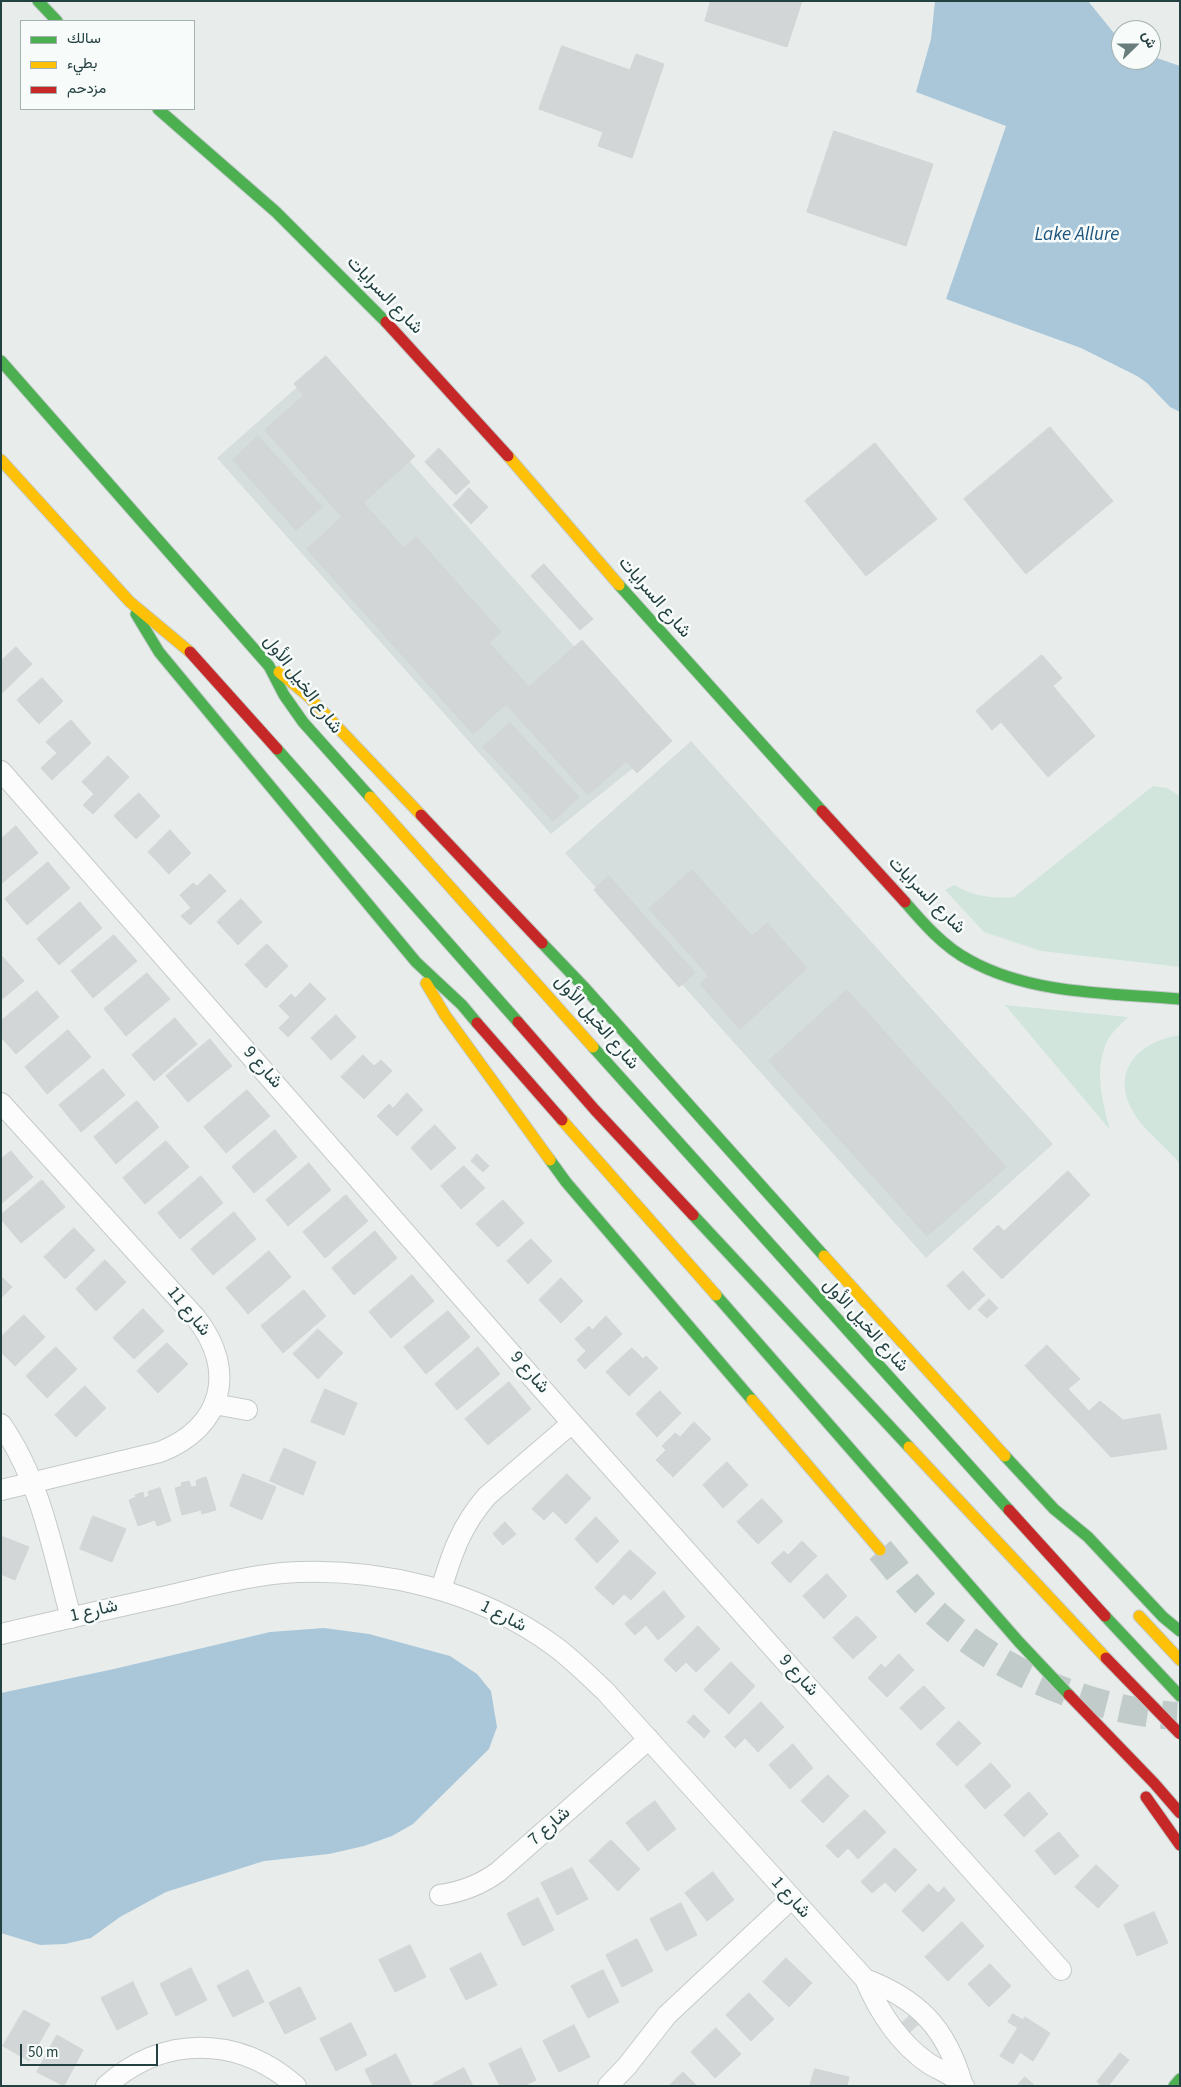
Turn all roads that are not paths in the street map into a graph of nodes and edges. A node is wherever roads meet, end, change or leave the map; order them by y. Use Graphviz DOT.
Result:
graph roads {
  1 [pos="38,1"];
  2 [pos="56,20"];
  3 [pos="159,110"];
  4 [pos="1,362"];
  5 [pos="1,460"];
  6 [pos="130,602"];
  7 [pos="269,666"];
  8 [pos="1,771"];
  9 [pos="416,962"];
  10 [pos="1180,999"];
  11 [pos="1,1103"];
  12 [pos="214,1404"];
  13 [pos="247,1410"];
  14 [pos="572,1423"];
  15 [pos="1,1424"];
  16 [pos="33,1482"];
  17 [pos="1,1490"];
  18 [pos="1054,1509"];
  19 [pos="1078,1545"];
  20 [pos="880,1550"];
  21 [pos="441,1590"];
  22 [pos="1130,1605"];
  23 [pos="71,1618"];
  24 [pos="1180,1631"];
  25 [pos="1,1634"];
  26 [pos="1180,1660"];
  27 [pos="1180,1696"];
  28 [pos="1180,1734"];
  29 [pos="649,1739"];
  30 [pos="1127,1757"];
  31 [pos="1180,1813"];
  32 [pos="1180,1845"];
  33 [pos="440,1895"];
  34 [pos="791,1899"];
  35 [pos="1061,1970"];
  36 [pos="865,1979"];
  37 [pos="1180,2079"];
  38 [pos="963,2084"];
  39 [pos="106,2086"];
  40 [pos="296,2086"];
  41 [pos="608,2086"];
  42 [pos="1174,2086"];
  1 -- 2 [label="main road"];
  3 -- 10 [label="main road, شارع السرايات"];
  4 -- 7 [label="main road, شارع الخيل الأول"];
  5 -- 6 [label="main road"];
  6 -- 9 [label="main road"];
  6 -- 28 [label="main road, bridge"];
  7 -- 18 [label="main road"];
  7 -- 27 [label="main road, شارع الخيل الأول"];
  8 -- 14 [label="street, شارع 9"];
  9 -- 20 [label="main road"];
  9 -- 30 [label="main road"];
  11 -- 12 [label="street, شارع 11"];
  12 -- 13 [label="street"];
  12 -- 16 [label="street, شارع 11"];
  14 -- 21 [label="street"];
  14 -- 35 [label="street, شارع 9"];
  15 -- 16 [label="street"];
  16 -- 17 [label="street, شارع 11"];
  16 -- 23 [label="street"];
  18 -- 19 [label="main road"];
  18 -- 24 [label="main road"];
  21 -- 23 [label="street, شارع 1"];
  21 -- 29 [label="street, شارع 1"];
  22 -- 26 [label="main road"];
  23 -- 25 [label="street, شارع 1"];
  29 -- 33 [label="street, شارع 7"];
  29 -- 34 [label="street, شارع 1"];
  30 -- 31 [label="main road"];
  30 -- 32 [label="main road"];
  34 -- 36 [label="street, شارع 1"];
  34 -- 41 [label="street"];
  36 -- 38 [label="street"];
  36 -- 38 [label="street"];
  37 -- 42 [label="main road"];
  39 -- 40 [label="street"];
}
